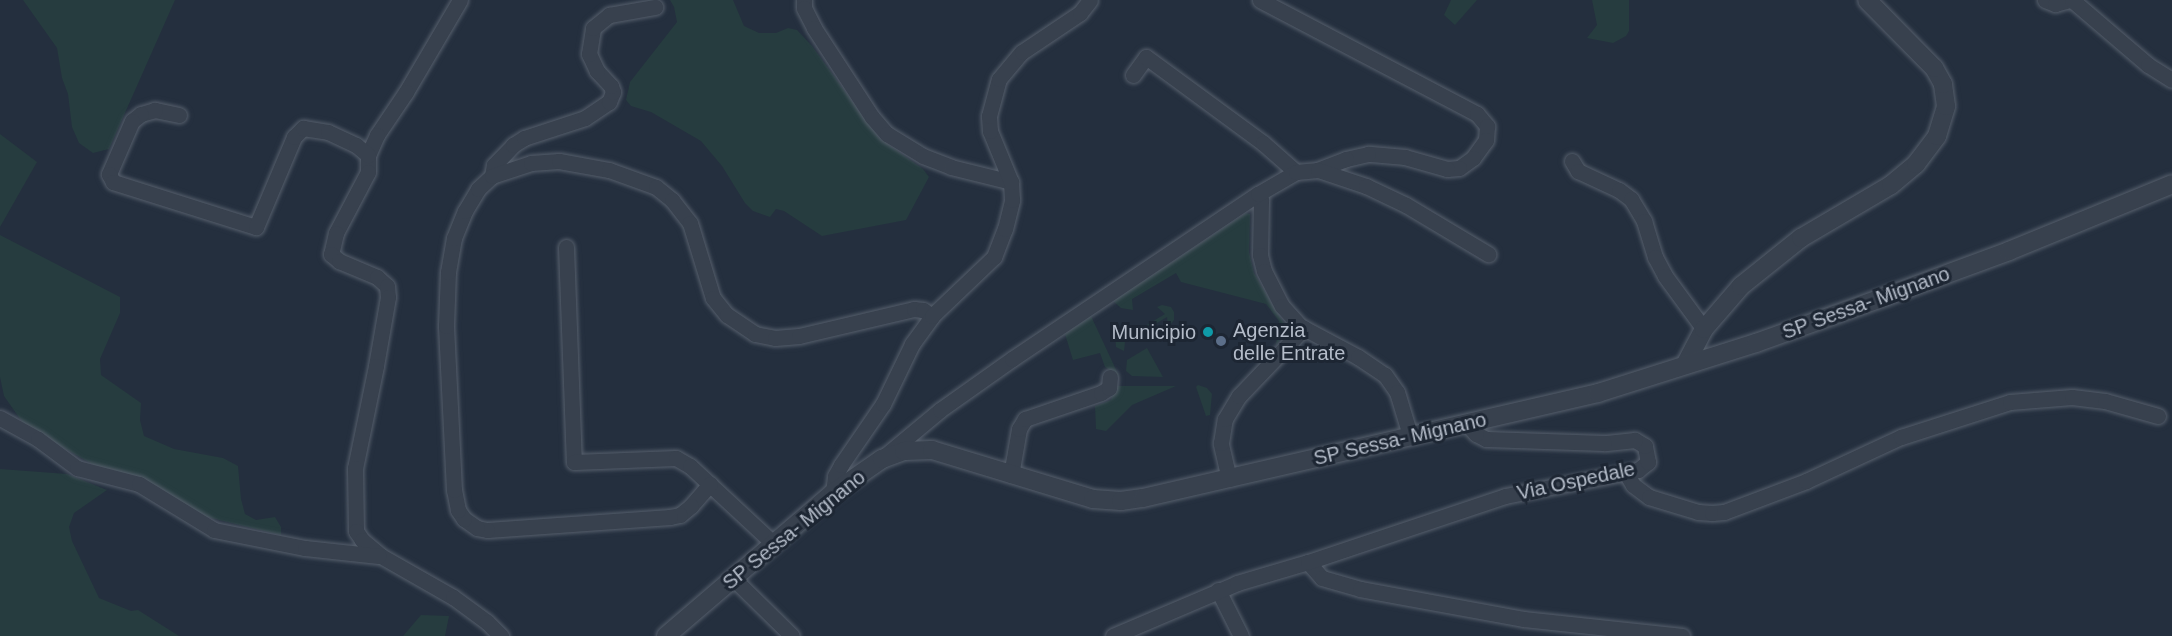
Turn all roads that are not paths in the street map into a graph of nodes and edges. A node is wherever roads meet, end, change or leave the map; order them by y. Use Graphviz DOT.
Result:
graph roads {
  1 [pos="460,0"];
  2 [pos="804,0"];
  3 [pos="1090,0"];
  4 [pos="1260,0"];
  5 [pos="1867,0"];
  6 [pos="2045,0"];
  7 [pos="2071,0"];
  8 [pos="655,7"];
  9 [pos="1134,75"];
  10 [pos="2172,80"];
  11 [pos="179,115"];
  12 [pos="368,155"];
  13 [pos="1572,160"];
  14 [pos="1318,170"];
  15 [pos="1296,172"];
  16 [pos="492,176"];
  17 [pos="1011,182"];
  18 [pos="2172,184"];
  19 [pos="1258,194"];
  20 [pos="566,247"];
  21 [pos="1488,254"];
  22 [pos="932,316"];
  23 [pos="1304,328"];
  24 [pos="1704,329"];
  25 [pos="1685,365"];
  26 [pos="1110,376"];
  27 [pos="2158,416"];
  28 [pos="0,418"];
  29 [pos="1466,423"];
  30 [pos="1410,435"];
  31 [pos="882,459"];
  32 [pos="1626,472"];
  33 [pos="1011,475"];
  34 [pos="1229,478"];
  35 [pos="710,484"];
  36 [pos="833,493"];
  37 [pos="774,544"];
  38 [pos="381,556"];
  39 [pos="1308,562"];
  40 [pos="734,579"];
  41 [pos="1218,590"];
  42 [pos="1139,631"];
  43 [pos="1638,633"];
  44 [pos="501,636"];
  45 [pos="666,636"];
  46 [pos="792,636"];
  47 [pos="1113,636"];
  48 [pos="1240,636"];
  49 [pos="1682,636"];
  1 -- 12 [label="street"];
  2 -- 17 [label="street"];
  3 -- 17 [label="street"];
  4 -- 14 [label="street"];
  5 -- 24 [label="street"];
  6 -- 7 [label="street"];
  7 -- 10 [label="street"];
  8 -- 16 [label="street"];
  9 -- 15 [label="street"];
  11 -- 12 [label="street"];
  12 -- 38 [label="street"];
  13 -- 24 [label="street"];
  14 -- 15 [label="street"];
  14 -- 21 [label="street"];
  15 -- 19 [label="street"];
  16 -- 22 [label="street"];
  16 -- 35 [label="street"];
  17 -- 22 [label="street"];
  18 -- 25 [label="street, SP Sessa- Mignano"];
  19 -- 23 [label="street"];
  19 -- 31 [label="street"];
  20 -- 35 [label="street"];
  22 -- 36 [label="street"];
  23 -- 30 [label="street"];
  23 -- 34 [label="street"];
  24 -- 25 [label="street"];
  25 -- 29 [label="street, SP Sessa- Mignano"];
  26 -- 33 [label="street"];
  27 -- 32 [label="street"];
  28 -- 38 [label="street"];
  29 -- 30 [label="street, SP Sessa- Mignano"];
  29 -- 32 [label="street, Via Ospedale"];
  30 -- 34 [label="street, SP Sessa- Mignano"];
  31 -- 33 [label="street, SP Sessa- Mignano"];
  31 -- 36 [label="street, SP Sessa- Mignano"];
  32 -- 39 [label="street, Via Ospedale"];
  33 -- 34 [label="street, SP Sessa- Mignano"];
  35 -- 37 [label="street"];
  36 -- 37 [label="street, SP Sessa- Mignano"];
  37 -- 40 [label="street, SP Sessa- Mignano"];
  38 -- 44 [label="street"];
  39 -- 41 [label="street, Via Ospedale"];
  39 -- 43 [label="street"];
  40 -- 45 [label="street, SP Sessa- Mignano"];
  40 -- 46 [label="street"];
  41 -- 42 [label="street, Via Ospedale"];
  41 -- 48 [label="street"];
  42 -- 47 [label="street, Via Ospedale"];
  43 -- 49 [label="street"];
}
